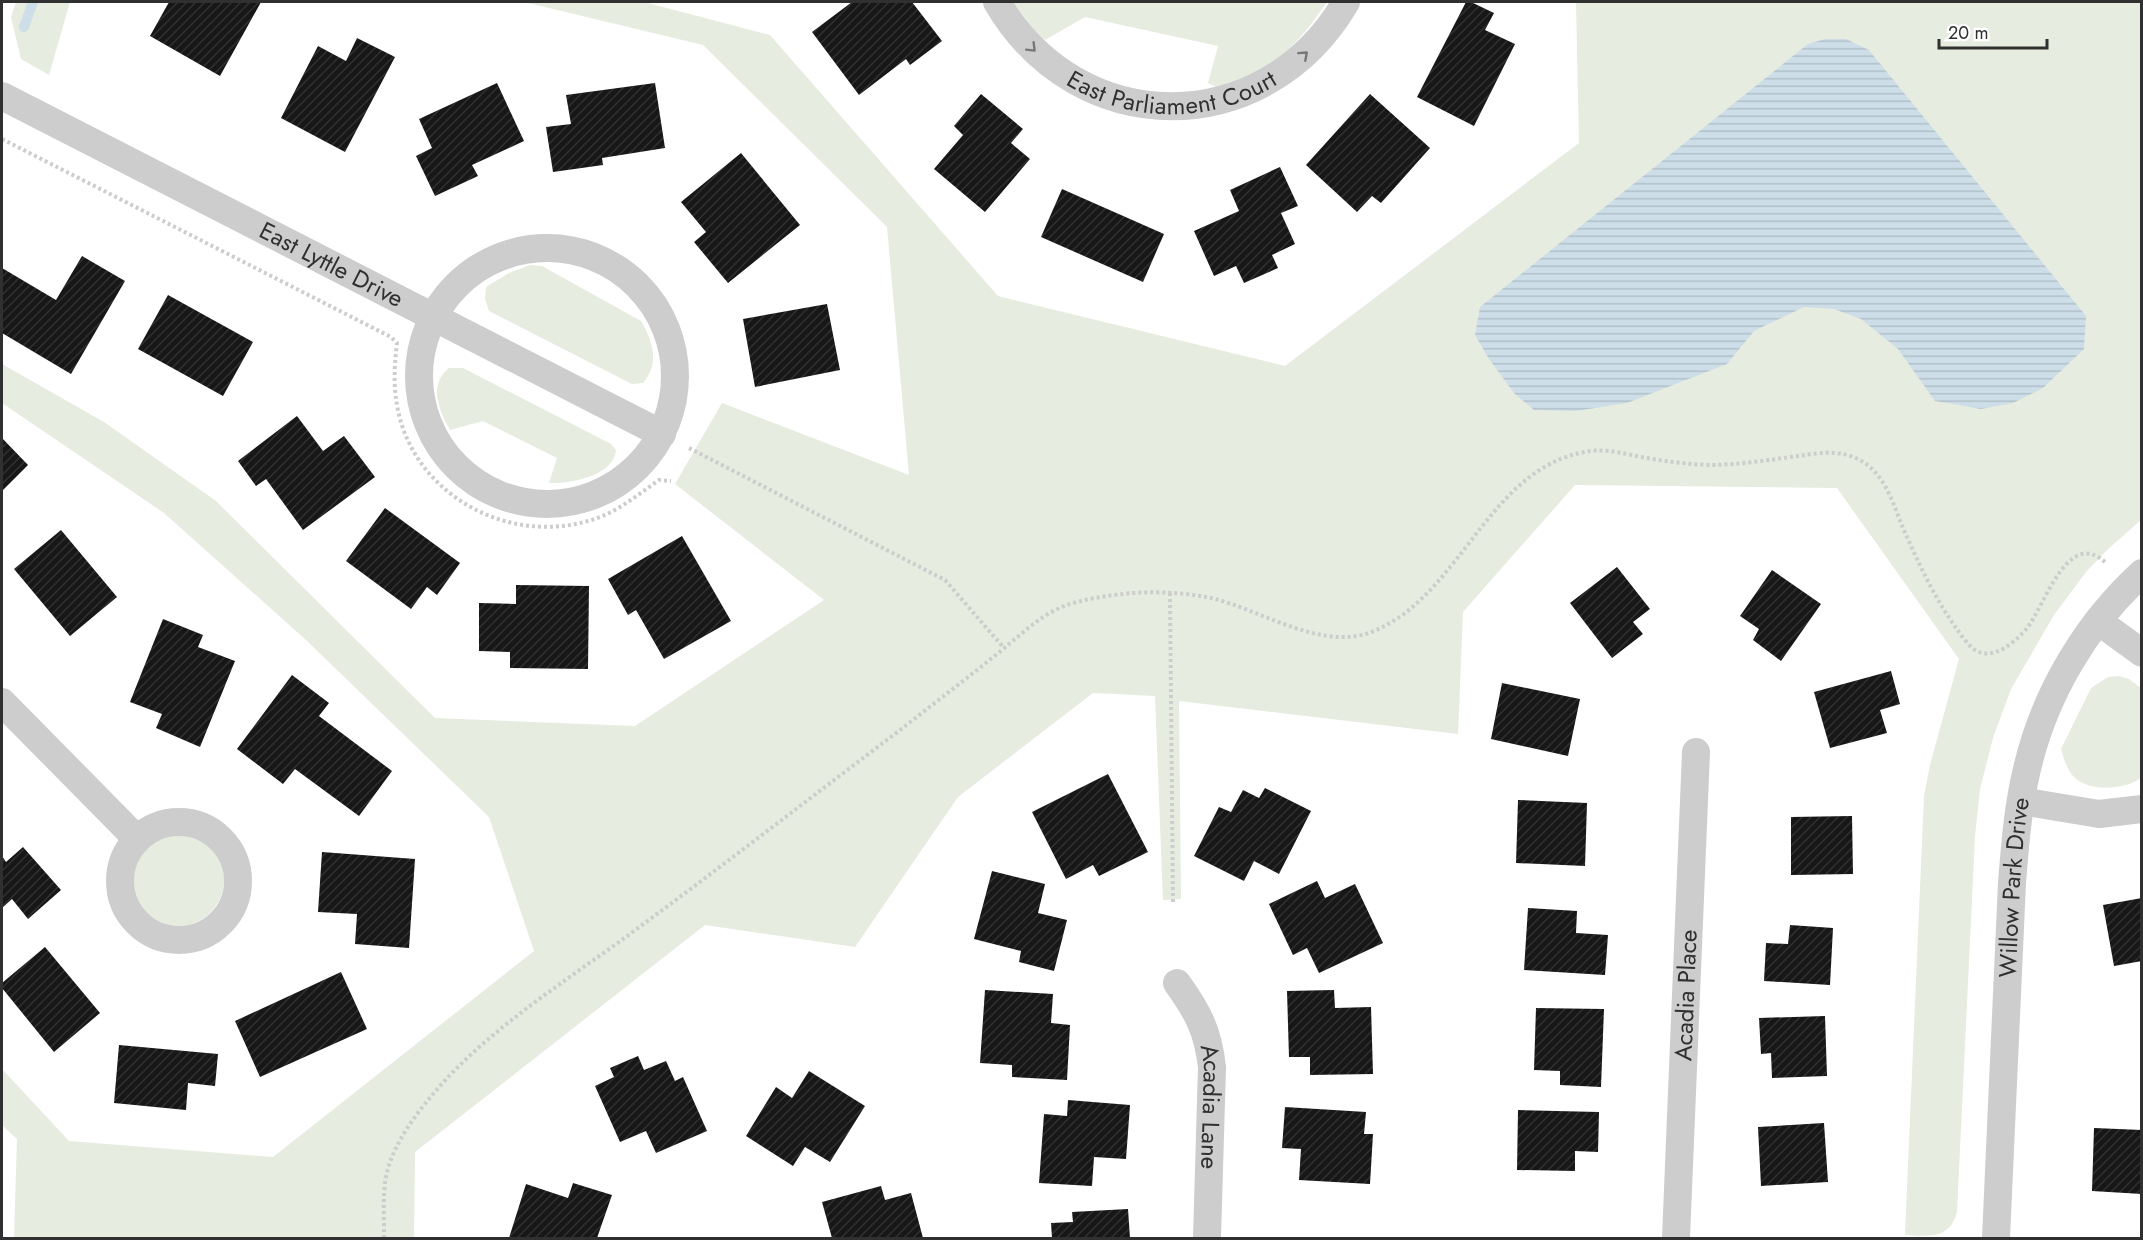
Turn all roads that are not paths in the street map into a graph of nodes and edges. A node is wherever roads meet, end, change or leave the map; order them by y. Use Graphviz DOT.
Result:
graph roads {
  1 [pos="997,2"];
  2 [pos="1346,2"];
  3 [pos="2,96"];
  4 [pos="434,317"];
  5 [pos="662,434"];
  6 [pos="2142,573"];
  7 [pos="2098,621"];
  8 [pos="2142,653"];
  9 [pos="2,702"];
  10 [pos="1696,752"];
  11 [pos="2021,801"];
  12 [pos="2142,809"];
  13 [pos="137,839"];
  14 [pos="1177,983"];
  15 [pos="1207,1239"];
  16 [pos="1676,1239"];
  17 [pos="1996,1239"];
  1 -- 2 [label="street, East Parliament Court, one-way"];
  3 -- 4 [label="street, East Lyttle Drive"];
  4 -- 5 [label="street, East Lyttle Drive"];
  4 -- 5 [label="street"];
  4 -- 5 [label="street"];
  6 -- 7 [label="street, Willow Park Drive"];
  7 -- 8 [label="street"];
  7 -- 11 [label="street, Willow Park Drive"];
  9 -- 13 [label="street"];
  10 -- 16 [label="street, Acadia Place"];
  11 -- 12 [label="street"];
  11 -- 17 [label="street, Willow Park Drive"];
  13 -- 13 [label="street"];
  14 -- 15 [label="street, Acadia Lane"];
}
